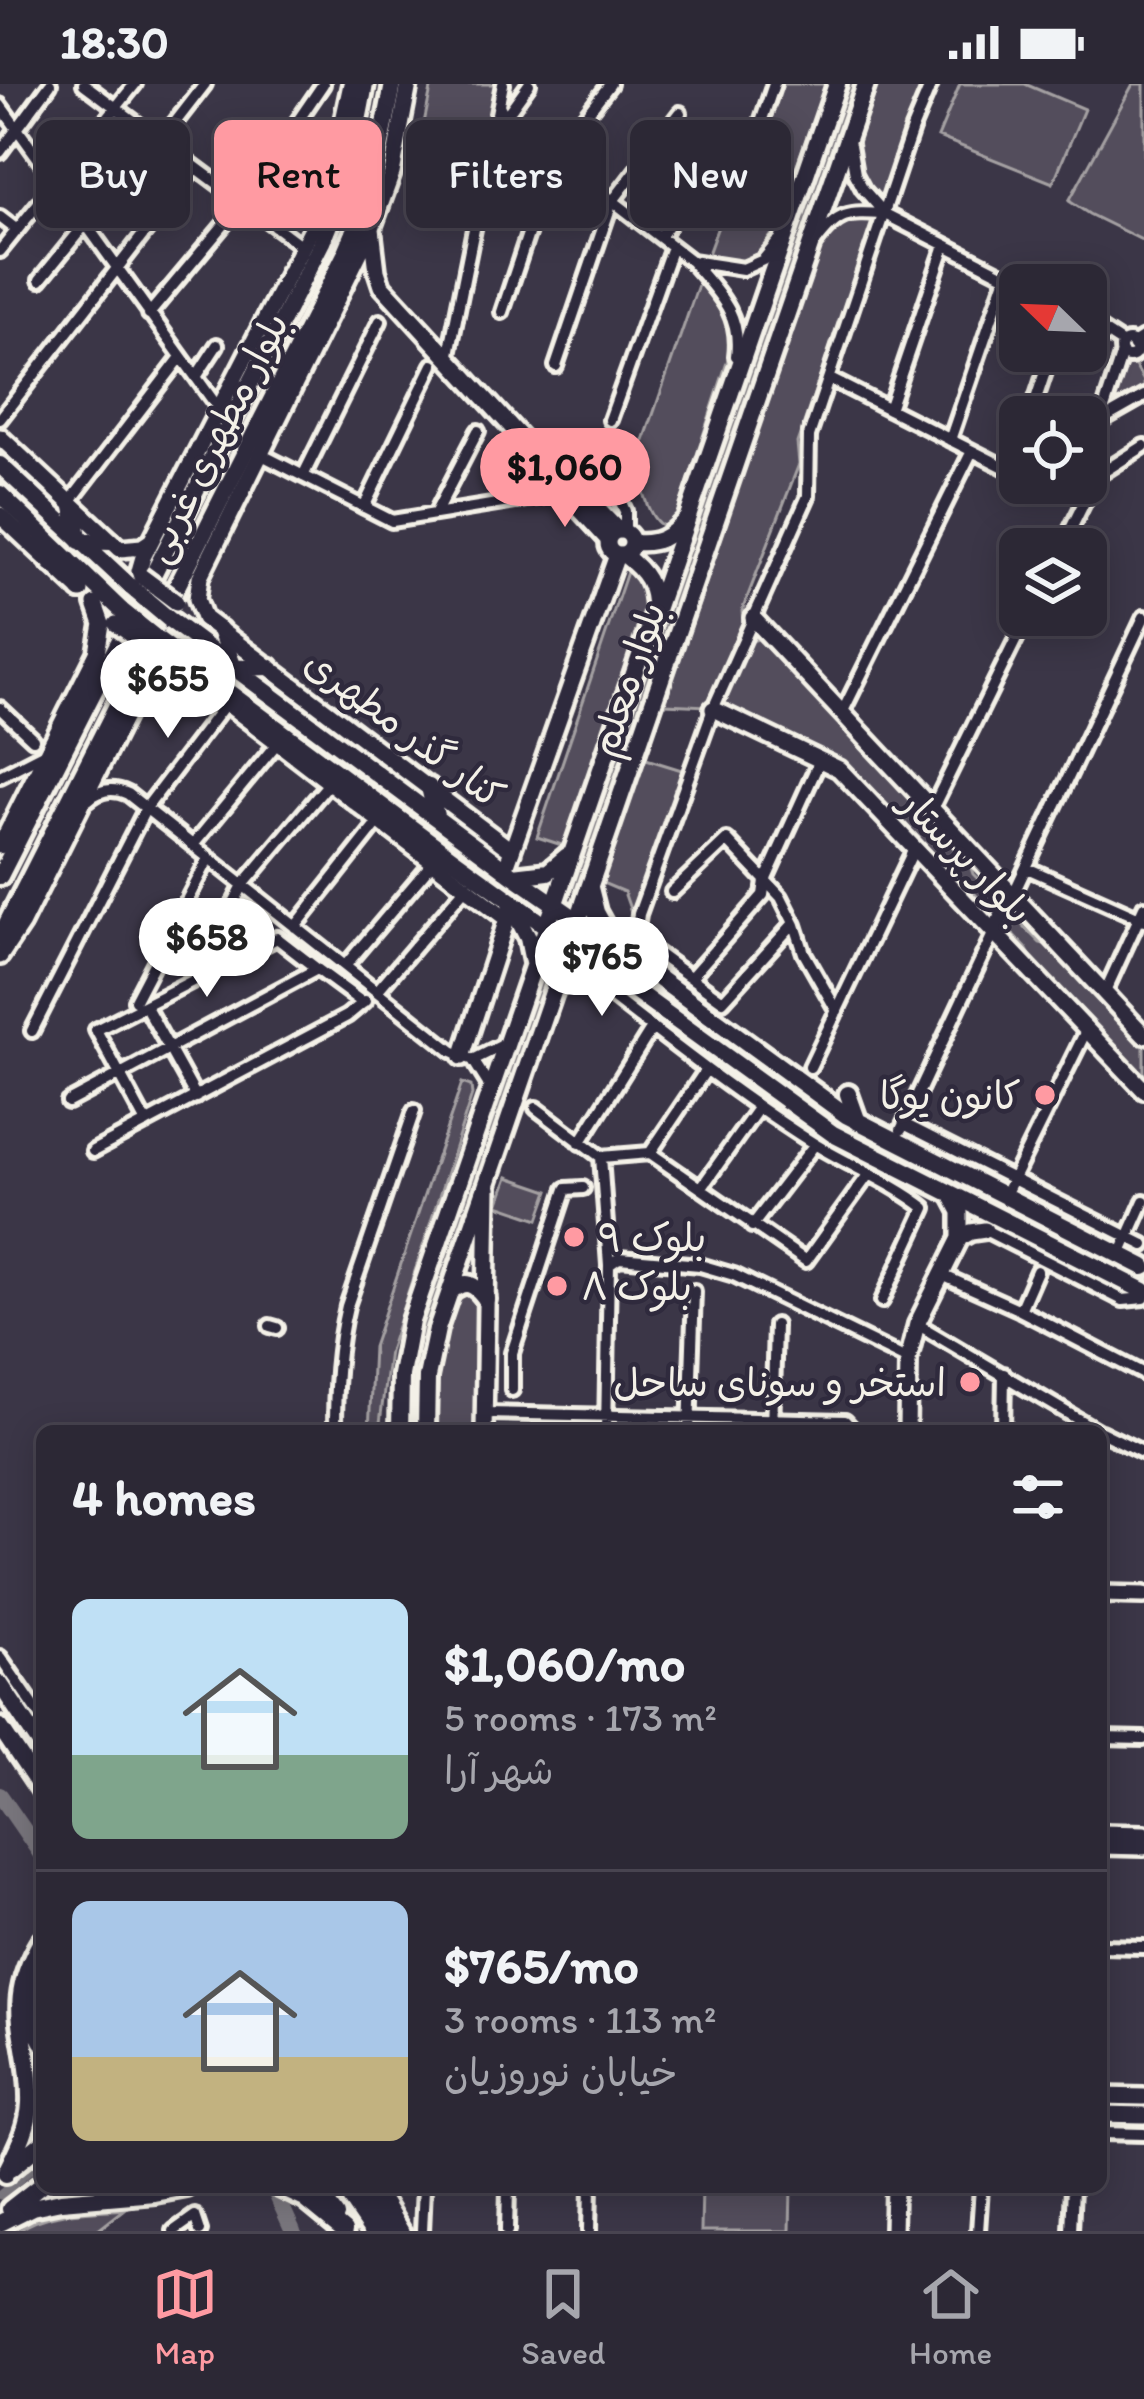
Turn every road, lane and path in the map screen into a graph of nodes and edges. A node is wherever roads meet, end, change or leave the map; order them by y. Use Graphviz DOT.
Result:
graph roads {
  1 [pos="50,84"];
  2 [pos="84,84"];
  3 [pos="135,84"];
  4 [pos="205,84"];
  5 [pos="322,84"];
  6 [pos="351,84"];
  7 [pos="365,84"];
  8 [pos="393,84"];
  9 [pos="410,84"];
  10 [pos="503,84"];
  11 [pos="530,84"];
  12 [pos="610,84"];
  13 [pos="774,84"];
  14 [pos="837,84"];
  15 [pos="866,84"];
  16 [pos="932,84"];
  17 [pos="0,105"];
  18 [pos="499,105"];
  19 [pos="361,106"];
  20 [pos="115,108"];
  21 [pos="680,112"];
  22 [pos="505,118"];
  23 [pos="105,120"];
  24 [pos="131,120"];
  25 [pos="174,120"];
  26 [pos="298,120"];
  27 [pos="496,120"];
  28 [pos="508,120"];
  29 [pos="582,120"];
  30 [pos="762,120"];
  31 [pos="16,128"];
  32 [pos="849,134"];
  33 [pos="0,152"];
  34 [pos="36,157"];
  35 [pos="190,164"];
  36 [pos="195,168"];
  37 [pos="214,182"];
  38 [pos="606,197"];
  39 [pos="382,200"];
  40 [pos="612,202"];
  41 [pos="36,206"];
  42 [pos="885,214"];
  43 [pos="0,217"];
  44 [pos="83,228"];
  45 [pos="87,228"];
  46 [pos="221,228"];
  47 [pos="277,228"];
  48 [pos="372,228"];
  49 [pos="472,228"];
  50 [pos="530,228"];
  51 [pos="666,228"];
  52 [pos="17,230"];
  53 [pos="786,231"];
  54 [pos="660,237"];
  55 [pos="946,244"];
  56 [pos="303,247"];
  57 [pos="672,247"];
  58 [pos="0,251"];
  59 [pos="807,256"];
  60 [pos="691,261"];
  61 [pos="117,269"];
  62 [pos="999,272"];
  63 [pos="40,280"];
  64 [pos="382,286"];
  65 [pos="344,287"];
  66 [pos="999,296"];
  67 [pos="502,312"];
  68 [pos="149,314"];
  69 [pos="380,321"];
  70 [pos="217,345"];
  71 [pos="1132,347"];
  72 [pos="181,357"];
  73 [pos="441,362"];
  74 [pos="556,366"];
  75 [pos="1144,367"];
  76 [pos="196,377"];
  77 [pos="830,379"];
  78 [pos="733,385"];
  79 [pos="1144,396"];
  80 [pos="1107,406"];
  81 [pos="219,409"];
  82 [pos="889,409"];
  83 [pos="1107,418"];
  84 [pos="0,419"];
  85 [pos="610,420"];
  86 [pos="478,431"];
  87 [pos="0,437"];
  88 [pos="950,440"];
  89 [pos="1144,446"];
  90 [pos="972,451"];
  91 [pos="260,454"];
  92 [pos="999,464"];
  93 [pos="0,465"];
  94 [pos="530,470"];
  95 [pos="303,476"];
  96 [pos="614,487"];
  97 [pos="571,492"];
  98 [pos="0,494"];
  99 [pos="517,501"];
  100 [pos="71,505"];
  101 [pos="364,507"];
  102 [pos="435,514"];
  103 [pos="0,515"];
  104 [pos="687,517"];
  105 [pos="1071,528"];
  106 [pos="154,539"];
  107 [pos="80,541"];
  108 [pos="111,542"];
  109 [pos="621,542"];
  110 [pos="60,562"];
  111 [pos="200,577"];
  112 [pos="136,582"];
  113 [pos="80,590"];
  114 [pos="95,604"];
  115 [pos="173,611"];
  116 [pos="654,614"];
  117 [pos="119,617"];
  118 [pos="1144,617"];
  119 [pos="753,618"];
  120 [pos="220,630"];
  121 [pos="1018,636"];
  122 [pos="157,649"];
  123 [pos="269,667"];
  124 [pos="234,668"];
  125 [pos="207,688"];
  126 [pos="233,702"];
  127 [pos="0,708"];
  128 [pos="713,710"];
  129 [pos="842,713"];
  130 [pos="33,739"];
  131 [pos="278,742"];
  132 [pos="47,751"];
  133 [pos="820,760"];
  134 [pos="0,776"];
  135 [pos="330,782"];
  136 [pos="429,787"];
  137 [pos="146,808"];
  138 [pos="932,809"];
  139 [pos="436,816"];
  140 [pos="380,820"];
  141 [pos="73,823"];
  142 [pos="193,845"];
  143 [pos="0,846"];
  144 [pos="914,849"];
  145 [pos="512,850"];
  146 [pos="572,852"];
  147 [pos="209,858"];
  148 [pos="444,863"];
  149 [pos="1027,868"];
  150 [pos="510,873"];
  151 [pos="0,875"];
  152 [pos="562,880"];
  153 [pos="765,880"];
  154 [pos="243,885"];
  155 [pos="467,886"];
  156 [pos="590,888"];
  157 [pos="671,892"];
  158 [pos="503,894"];
  159 [pos="1013,895"];
  160 [pos="554,904"];
  161 [pos="1142,915"];
  162 [pos="578,921"];
  163 [pos="794,923"];
  164 [pos="546,926"];
  165 [pos="296,927"];
  166 [pos="994,932"];
  167 [pos="0,937"];
  168 [pos="571,944"];
  169 [pos="616,947"];
  170 [pos="0,956"];
  171 [pos="536,957"];
  172 [pos="204,962"];
  173 [pos="345,966"];
  174 [pos="317,969"];
  175 [pos="572,969"];
  176 [pos="606,969"];
  177 [pos="691,976"];
  178 [pos="377,992"];
  179 [pos="1105,992"];
  180 [pos="140,1002"];
  181 [pos="362,1003"];
  182 [pos="837,1011"];
  183 [pos="652,1028"];
  184 [pos="1087,1029"];
  185 [pos="32,1031"];
  186 [pos="1144,1034"];
  187 [pos="505,1044"];
  188 [pos="170,1047"];
  189 [pos="467,1059"];
  190 [pos="810,1067"];
  191 [pos="706,1070"];
  192 [pos="119,1074"];
  193 [pos="490,1087"];
  194 [pos="1144,1090"];
  195 [pos="848,1094"];
  196 [pos="196,1096"];
  197 [pos="68,1102"];
  198 [pos="759,1107"];
  199 [pos="536,1108"];
  200 [pos="414,1111"];
  201 [pos="858,1122"];
  202 [pos="146,1123"];
  203 [pos="904,1124"];
  204 [pos="580,1143"];
  205 [pos="896,1143"];
  206 [pos="814,1144"];
  207 [pos="93,1150"];
  208 [pos="650,1153"];
  209 [pos="601,1157"];
  210 [pos="868,1175"];
  211 [pos="1013,1179"];
  212 [pos="488,1180"];
  213 [pos="921,1180"];
  214 [pos="701,1188"];
  215 [pos="583,1189"];
  216 [pos="951,1195"];
  217 [pos="1004,1197"];
  218 [pos="911,1198"];
  219 [pos="1144,1201"];
  220 [pos="752,1226"];
  221 [pos="985,1230"];
  222 [pos="1128,1237"];
  223 [pos="960,1238"];
  224 [pos="1144,1245"];
  225 [pos="1120,1255"];
  226 [pos="609,1265"];
  227 [pos="1144,1267"];
  228 [pos="1037,1271"];
  229 [pos="942,1275"];
  230 [pos="694,1291"];
  231 [pos="449,1292"];
  232 [pos="1144,1295"];
  233 [pos="486,1299"];
  234 [pos="882,1301"];
  235 [pos="1020,1310"];
  236 [pos="917,1324"];
  237 [pos="775,1325"];
  238 [pos="485,1348"];
  239 [pos="512,1352"];
  240 [pos="908,1360"];
  241 [pos="1004,1374"];
  242 [pos="1144,1374"];
  243 [pos="512,1390"];
  244 [pos="606,1416"];
  245 [pos="484,1422"];
  246 [pos="689,1424"];
  247 [pos="335,1425"];
  248 [pos="400,1425"];
  249 [pos="426,1425"];
  250 [pos="606,1425"];
  251 [pos="772,1425"];
  252 [pos="849,1425"];
  253 [pos="907,1425"];
  254 [pos="1003,1425"];
  255 [pos="1086,1425"];
  256 [pos="1107,1436"];
  257 [pos="1144,1454"];
  258 [pos="1107,1594"];
  259 [pos="1144,1595"];
  260 [pos="0,1657"];
  261 [pos="0,1684"];
  262 [pos="36,1709"];
  263 [pos="0,1727"];
  264 [pos="36,1738"];
  265 [pos="1107,1738"];
  266 [pos="1144,1738"];
  267 [pos="36,1781"];
  268 [pos="1107,1833"];
  269 [pos="1144,1834"];
  270 [pos="1107,1846"];
  271 [pos="1144,1847"];
  272 [pos="1107,1946"];
  273 [pos="1144,1947"];
  274 [pos="36,1950"];
  275 [pos="36,1977"];
  276 [pos="36,2029"];
  277 [pos="1107,2096"];
  278 [pos="1144,2097"];
  279 [pos="1107,2114"];
  280 [pos="1144,2115"];
  281 [pos="1107,2133"];
  282 [pos="1144,2134"];
  283 [pos="36,2149"];
  284 [pos="3,2176"];
  285 [pos="36,2189"];
  286 [pos="155,2193"];
  287 [pos="310,2193"];
  288 [pos="346,2193"];
  289 [pos="365,2193"];
  290 [pos="379,2193"];
  291 [pos="424,2193"];
  292 [pos="508,2193"];
  293 [pos="590,2193"];
  294 [pos="894,2193"];
  295 [pos="981,2193"];
  296 [pos="1072,2193"];
  297 [pos="0,2220"];
  298 [pos="174,2231"];
  299 [pos="200,2231"];
  300 [pos="345,2231"];
  301 [pos="372,2231"];
  302 [pos="387,2231"];
  303 [pos="401,2231"];
  304 [pos="422,2231"];
  305 [pos="507,2231"];
  306 [pos="589,2231"];
  307 [pos="893,2231"];
  308 [pos="978,2231"];
  309 [pos="1072,2231"];
  1 -- 31 [label="street"];
  2 -- 20 [label="street"];
  3 -- 20 [label="street"];
  4 -- 25 [label="street"];
  5 -- 26 [label="street"];
  6 -- 19 [label="street"];
  6 -- 56 [label="street"];
  7 -- 19 [label="main road, بلوار مطهری غربی"];
  8 -- 167 [label="main road, بلوار مطهری غربی"];
  9 -- 39 [label="street"];
  10 -- 18 [label="street"];
  11 -- 22 [label="street"];
  12 -- 29 [label="street"];
  13 -- 30 [label="street"];
  14 -- 53 [label="main road, بلوار معلم"];
  15 -- 32 [label="main road, بلوار معلم"];
  16 -- 42 [label="street"];
  17 -- 31 [label="street"];
  18 -- 22 [label="street"];
  18 -- 27 [label="street"];
  19 -- 151 [label="main road, بلوار مطهری غربی"];
  20 -- 23 [label="street"];
  20 -- 24 [label="street"];
  21 -- 40 [label="street"];
  22 -- 28 [label="street"];
  31 -- 33 [label="street"];
  31 -- 34 [label="street"];
  32 -- 42 [label="street"];
  32 -- 59 [label="main road, بلوار معلم"];
  35 -- 36 [label="street"];
  36 -- 37 [label="street"];
  36 -- 61 [label="street"];
  38 -- 40 [label="street"];
  40 -- 54 [label="street"];
  40 -- 74 [label="street"];
  41 -- 52 [label="street"];
  42 -- 55 [label="street"];
  42 -- 59 [label="street"];
  42 -- 77 [label="street"];
  43 -- 52 [label="street"];
  44 -- 63 [label="street"];
  45 -- 61 [label="street"];
  46 -- 68 [label="street"];
  47 -- 56 [label="street"];
  48 -- 64 [label="street"];
  48 -- 65 [label="street"];
  49 -- 73 [label="street"];
  50 -- 67 [label="street"];
  51 -- 54 [label="street"];
  52 -- 58 [label="street"];
  53 -- 60 [label="street"];
  53 -- 78 [label="main road, بلوار معلم"];
  54 -- 57 [label="street"];
  55 -- 62 [label="street"];
  55 -- 82 [label="street"];
  56 -- 81 [label="street"];
  57 -- 60 [label="street"];
  57 -- 85 [label="street"];
  59 -- 156 [label="main road, بلوار معلم"];
  60 -- 78 [label="street"];
  61 -- 68 [label="street"];
  61 -- 84 [label="street"];
  64 -- 65 [label="street"];
  64 -- 73 [label="street"];
  65 -- 91 [label="street"];
  66 -- 88 [label="street"];
  68 -- 72 [label="street"];
  69 -- 95 [label="street"];
  70 -- 76 [label="street"];
  71 -- 75 [label="street"];
  71 -- 80 [label="street"];
  72 -- 76 [label="street"];
  72 -- 100 [label="street"];
  73 -- 97 [label="street"];
  73 -- 101 [label="street"];
  76 -- 81 [label="street"];
  77 -- 82 [label="street"];
  77 -- 119 [label="street"];
  78 -- 104 [label="main road, بلوار معلم"];
  79 -- 83 [label="street"];
  81 -- 106 [label="street"];
  82 -- 88 [label="street"];
  86 -- 102 [label="street"];
  87 -- 100 [label="street"];
  88 -- 90 [label="street"];
  89 -- 105 [label="street"];
  90 -- 92 [label="street"];
  90 -- 129 [label="street"];
  91 -- 95 [label="street"];
  91 -- 111 [label="street"];
  93 -- 107 [label="main road"];
  94 -- 99 [label="street"];
  95 -- 101 [label="street"];
  96 -- 109 [label="street"];
  97 -- 99 [label="street"];
  97 -- 109 [label="street"];
  98 -- 110 [label="main road"];
  99 -- 102 [label="street"];
  100 -- 107 [label="main road"];
  100 -- 108 [label="street"];
  101 -- 102 [label="street"];
  103 -- 110 [label="street"];
  104 -- 109 [label="street"];
  104 -- 116 [label="main road, بلوار معلم"];
  106 -- 108 [label="street"];
  106 -- 112 [label="street"];
  107 -- 108 [label="main road"];
  107 -- 112 [label="main road"];
  109 -- 116 [label="street"];
  109 -- 145 [label="street"];
  110 -- 113 [label="main road"];
  110 -- 117 [label="main road"];
  111 -- 115 [label="street"];
  111 -- 120 [label="street"];
  112 -- 115 [label="main road, bridge"];
  113 -- 114 [label="street"];
  114 -- 117 [label="street"];
  114 -- 132 [label="street"];
  115 -- 124 [label="main road"];
  116 -- 146 [label="main road, بلوار معلم"];
  117 -- 122 [label="main road, bridge"];
  118 -- 149 [label="street"];
  119 -- 128 [label="street"];
  119 -- 129 [label="street, بلوار پرستار"];
  120 -- 123 [label="street, کنار گذر مطهری"];
  120 -- 124 [label="main road"];
  121 -- 138 [label="street"];
  122 -- 125 [label="street"];
  122 -- 126 [label="main road"];
  122 -- 141 [label="street"];
  123 -- 124 [label="main road"];
  123 -- 136 [label="street, کنار گذر مطهری"];
  124 -- 139 [label="main road"];
  125 -- 126 [label="main road"];
  126 -- 131 [label="street"];
  126 -- 137 [label="street"];
  126 -- 148 [label="main road"];
  127 -- 130 [label="street"];
  128 -- 133 [label="street, بلوار پرستار"];
  128 -- 177 [label="street"];
  129 -- 138 [label="street, بلوار پرستار"];
  131 -- 135 [label="street"];
  131 -- 142 [label="street"];
  132 -- 134 [label="street"];
  132 -- 143 [label="street"];
  133 -- 144 [label="street, بلوار پرستار"];
  133 -- 153 [label="street"];
  135 -- 140 [label="street"];
  135 -- 154 [label="street"];
  136 -- 139 [label="main road"];
  136 -- 145 [label="street, کنار گذر مطهری"];
  137 -- 141 [label="street"];
  137 -- 142 [label="street"];
  137 -- 185 [label="street"];
  138 -- 159 [label="street, بلوار پرستار"];
  139 -- 150 [label="main road"];
  140 -- 148 [label="street"];
  140 -- 165 [label="street"];
  141 -- 170 [label="street"];
  142 -- 147 [label="street"];
  144 -- 166 [label="street, بلوار پرستار"];
  144 -- 182 [label="street"];
  145 -- 150 [label="street"];
  146 -- 150 [label="main road"];
  146 -- 152 [label="main road, بلوار معلم"];
  147 -- 154 [label="street"];
  147 -- 180 [label="street"];
  148 -- 155 [label="street"];
  148 -- 158 [label="main road"];
  148 -- 173 [label="street"];
  149 -- 159 [label="street"];
  149 -- 161 [label="street"];
  150 -- 160 [label="main road"];
  152 -- 156 [label="main road"];
  152 -- 160 [label="main road, بلوار معلم"];
  153 -- 157 [label="street"];
  153 -- 163 [label="street"];
  153 -- 177 [label="street"];
  154 -- 165 [label="street"];
  154 -- 172 [label="street"];
  155 -- 178 [label="street"];
  155 -- 189 [label="street"];
  156 -- 162 [label="main road, بلوار معلم"];
  156 -- 169 [label="main road"];
  158 -- 164 [label="main road"];
  158 -- 171 [label="main road"];
  159 -- 166 [label="street"];
  159 -- 179 [label="street, بلوار پرستار"];
  160 -- 162 [label="main road"];
  160 -- 164 [label="main road, بلوار معلم"];
  161 -- 179 [label="street"];
  162 -- 168 [label="main road, بلوار معلم"];
  162 -- 169 [label="main road"];
  163 -- 177 [label="street"];
  163 -- 182 [label="street"];
  164 -- 168 [label="main road"];
  164 -- 171 [label="main road, بلوار معلم"];
  165 -- 173 [label="street"];
  166 -- 184 [label="street, بلوار پرستار"];
  166 -- 203 [label="street"];
  168 -- 175 [label="main road, بلوار معلم"];
  168 -- 176 [label="main road"];
  169 -- 201 [label="main road"];
  171 -- 175 [label="main road"];
  171 -- 187 [label="main road"];
  173 -- 178 [label="street"];
  174 -- 180 [label="street"];
  174 -- 181 [label="street"];
  174 -- 188 [label="street"];
  175 -- 176 [label="main road"];
  175 -- 183 [label="street"];
  175 -- 212 [label="main road, بلوار معلم"];
  176 -- 213 [label="main road"];
  178 -- 181 [label="street"];
  178 -- 189 [label="street"];
  179 -- 186 [label="street, بلوار پرستار"];
  180 -- 188 [label="street"];
  180 -- 192 [label="street"];
  181 -- 196 [label="street"];
  182 -- 190 [label="street"];
  183 -- 191 [label="street"];
  183 -- 204 [label="street"];
  184 -- 194 [label="street, بلوار پرستار"];
  184 -- 211 [label="street"];
  187 -- 189 [label="street"];
  187 -- 193 [label="main road"];
  188 -- 192 [label="street"];
  188 -- 196 [label="street"];
  189 -- 193 [label="street"];
  191 -- 198 [label="street"];
  191 -- 208 [label="street"];
  192 -- 197 [label="street"];
  192 -- 202 [label="street"];
  193 -- 248 [label="main road"];
  195 -- 201 [label="main road"];
  196 -- 202 [label="street"];
  198 -- 206 [label="street"];
  198 -- 214 [label="street"];
  199 -- 204 [label="street"];
  200 -- 247 [label="street"];
  201 -- 205 [label="main road"];
  202 -- 207 [label="street"];
  203 -- 205 [label="street"];
  203 -- 211 [label="street"];
  204 -- 209 [label="street"];
  205 -- 217 [label="main road"];
  206 -- 210 [label="street"];
  206 -- 220 [label="street"];
  208 -- 209 [label="street"];
  208 -- 214 [label="street"];
  209 -- 226 [label="street"];
  210 -- 218 [label="street"];
  210 -- 220 [label="street"];
  211 -- 217 [label="street"];
  211 -- 222 [label="street"];
  212 -- 231 [label="main road"];
  212 -- 233 [label="street"];
  213 -- 216 [label="main road"];
  213 -- 218 [label="street"];
  214 -- 220 [label="street"];
  215 -- 239 [label="street"];
  216 -- 223 [label="street"];
  216 -- 232 [label="main road"];
  217 -- 225 [label="main road"];
  218 -- 234 [label="street"];
  219 -- 222 [label="street"];
  221 -- 223 [label="street"];
  221 -- 232 [label="street"];
  222 -- 224 [label="street"];
  222 -- 225 [label="street"];
  223 -- 229 [label="street"];
  225 -- 227 [label="main road"];
  226 -- 240 [label="street"];
  226 -- 244 [label="street"];
  228 -- 235 [label="street"];
  229 -- 235 [label="street"];
  229 -- 236 [label="street"];
  230 -- 246 [label="street"];
  231 -- 233 [label="main road"];
  231 -- 249 [label="main road"];
  233 -- 238 [label="street"];
  235 -- 242 [label="street"];
  236 -- 240 [label="street"];
  236 -- 241 [label="street"];
  237 -- 251 [label="street"];
  238 -- 239 [label="street"];
  238 -- 245 [label="street"];
  239 -- 243 [label="street"];
  240 -- 253 [label="street"];
  241 -- 254 [label="street"];
  241 -- 255 [label="street"];
  244 -- 245 [label="street"];
  244 -- 246 [label="street"];
  244 -- 250 [label="street"];
  246 -- 251 [label="street"];
  251 -- 252 [label="street"];
  256 -- 257 [label="street"];
  258 -- 259 [label="street"];
  260 -- 262 [label="street"];
  261 -- 264 [label="main road"];
  263 -- 267 [label="main road"];
  265 -- 266 [label="street"];
  268 -- 269 [label="street"];
  270 -- 271 [label="street"];
  272 -- 273 [label="street"];
  274 -- 284 [label="main road"];
  275 -- 276 [label="main road"];
  277 -- 278 [label="street"];
  279 -- 280 [label="street"];
  281 -- 282 [label="street"];
  283 -- 284 [label="main road"];
  285 -- 297 [label="main road"];
  286 -- 297 [label="main road"];
  287 -- 300 [label="main road"];
  288 -- 301 [label="main road"];
  289 -- 302 [label="main road"];
  290 -- 303 [label="street"];
  291 -- 304 [label="street"];
  292 -- 305 [label="street"];
  293 -- 306 [label="street"];
  294 -- 307 [label="street"];
  295 -- 308 [label="street"];
  296 -- 309 [label="street"];
  298 -- 299 [label="street"];
}
